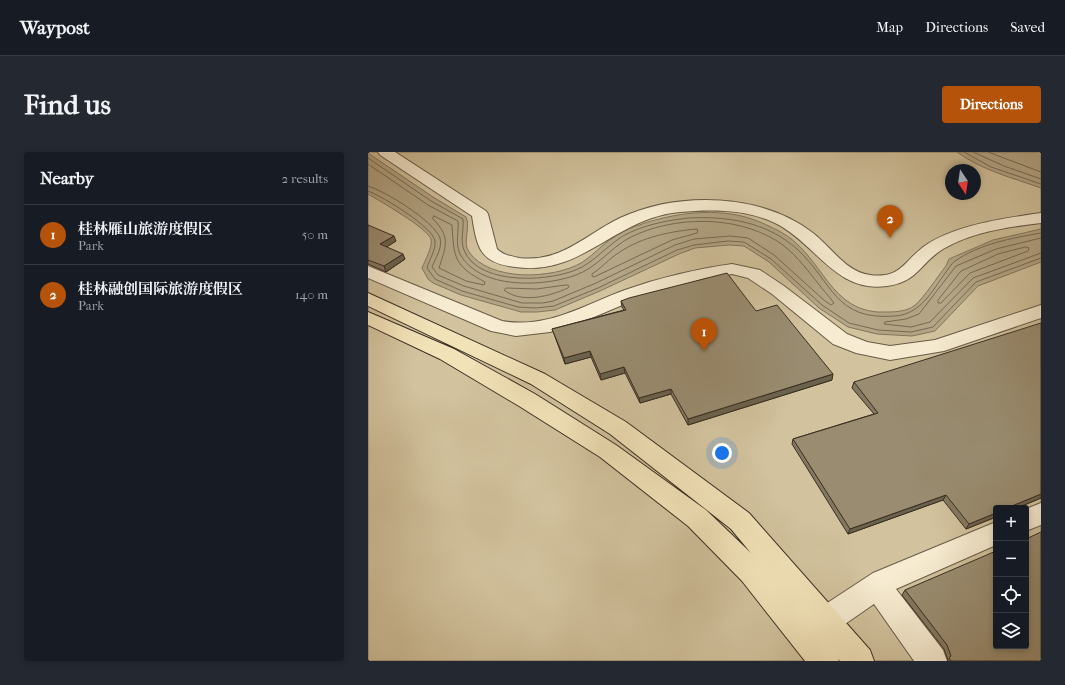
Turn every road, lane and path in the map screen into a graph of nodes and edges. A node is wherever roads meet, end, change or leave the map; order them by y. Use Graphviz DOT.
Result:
graph roads {
  1 [pos="385,152"];
  2 [pos="1041,218"];
  3 [pos="368,271"];
  4 [pos="368,300"];
  5 [pos="1041,311"];
  6 [pos="368,318"];
  7 [pos="1041,514"];
  8 [pos="1029,519"];
  9 [pos="993,534"];
  10 [pos="877,586"];
  11 [pos="825,621"];
  12 [pos="824,661"];
  13 [pos="859,661"];
  14 [pos="932,661"];
  1 -- 2 [label="lane"];
  3 -- 5 [label="lane"];
  4 -- 11 [label="main road"];
  6 -- 12 [label="main road"];
  7 -- 8 [label="lane"];
  9 -- 10 [label="lane"];
  10 -- 11 [label="lane"];
  10 -- 14 [label="lane"];
  11 -- 13 [label="main road"];
}
